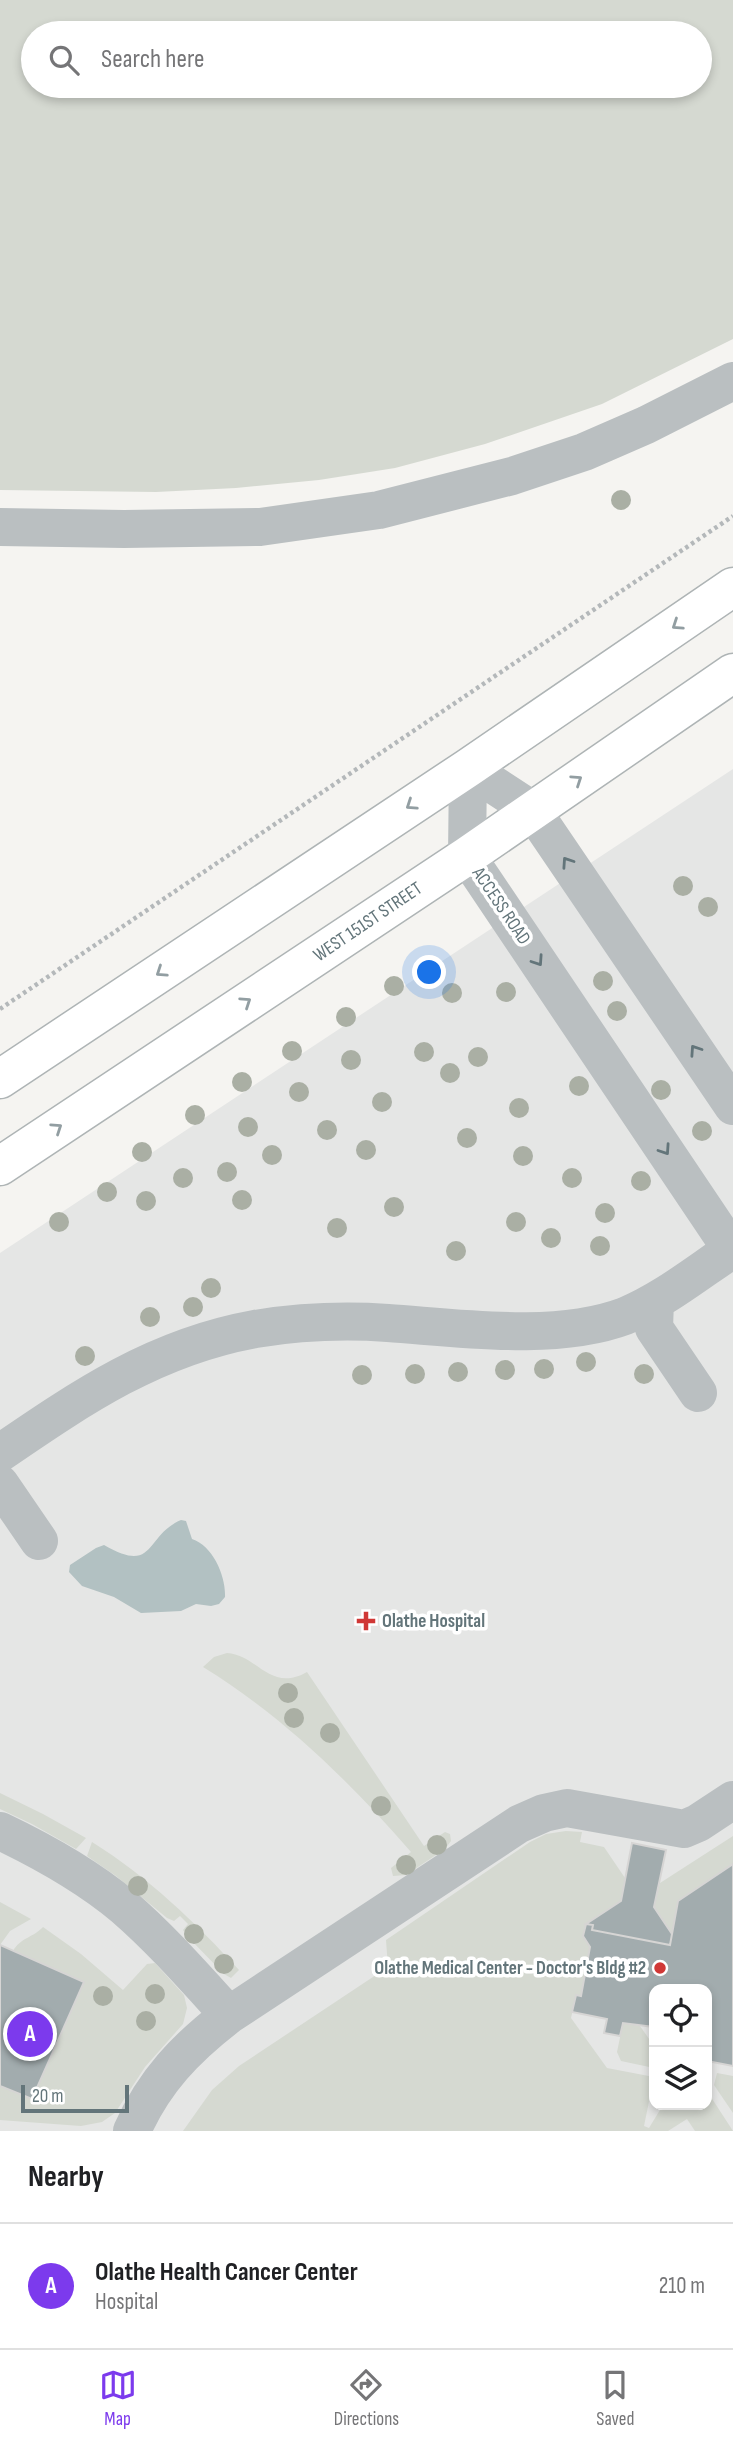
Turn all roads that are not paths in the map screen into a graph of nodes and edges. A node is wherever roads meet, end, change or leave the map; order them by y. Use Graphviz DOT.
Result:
graph roads {
  1 [pos="733,381"];
  2 [pos="0,527"];
  3 [pos="733,587"];
  4 [pos="733,673"];
  5 [pos="468,768"];
  6 [pos="532,810"];
  7 [pos="467,856"];
  8 [pos="0,1079"];
  9 [pos="733,1107"];
  10 [pos="0,1166"];
  11 [pos="733,1250"];
  12 [pos="655,1301"];
  13 [pos="698,1393"];
  14 [pos="0,1454"];
  15 [pos="0,1484"];
  16 [pos="39,1541"];
  17 [pos="733,1800"];
  18 [pos="0,1831"];
  19 [pos="229,2015"];
  20 [pos="132,2131"];
  1 -- 2 [label="street"];
  3 -- 5 [label="main road, one-way"];
  6 -- 4 [label="main road, WEST 151ST STREET, one-way"];
  5 -- 6 [label="street"];
  5 -- 7 [label="street, ACCESS ROAD"];
  5 -- 8 [label="main road, one-way"];
  6 -- 7 [label="main road, WEST 151ST STREET"];
  9 -- 6 [label="street, one-way"];
  10 -- 7 [label="main road, WEST 151ST STREET, one-way"];
  7 -- 11 [label="street, ACCESS ROAD, one-way"];
  11 -- 12 [label="street"];
  12 -- 13 [label="street"];
  12 -- 14 [label="street"];
  15 -- 16 [label="street"];
  17 -- 19 [label="street"];
  18 -- 19 [label="street"];
  19 -- 20 [label="street"];
}
